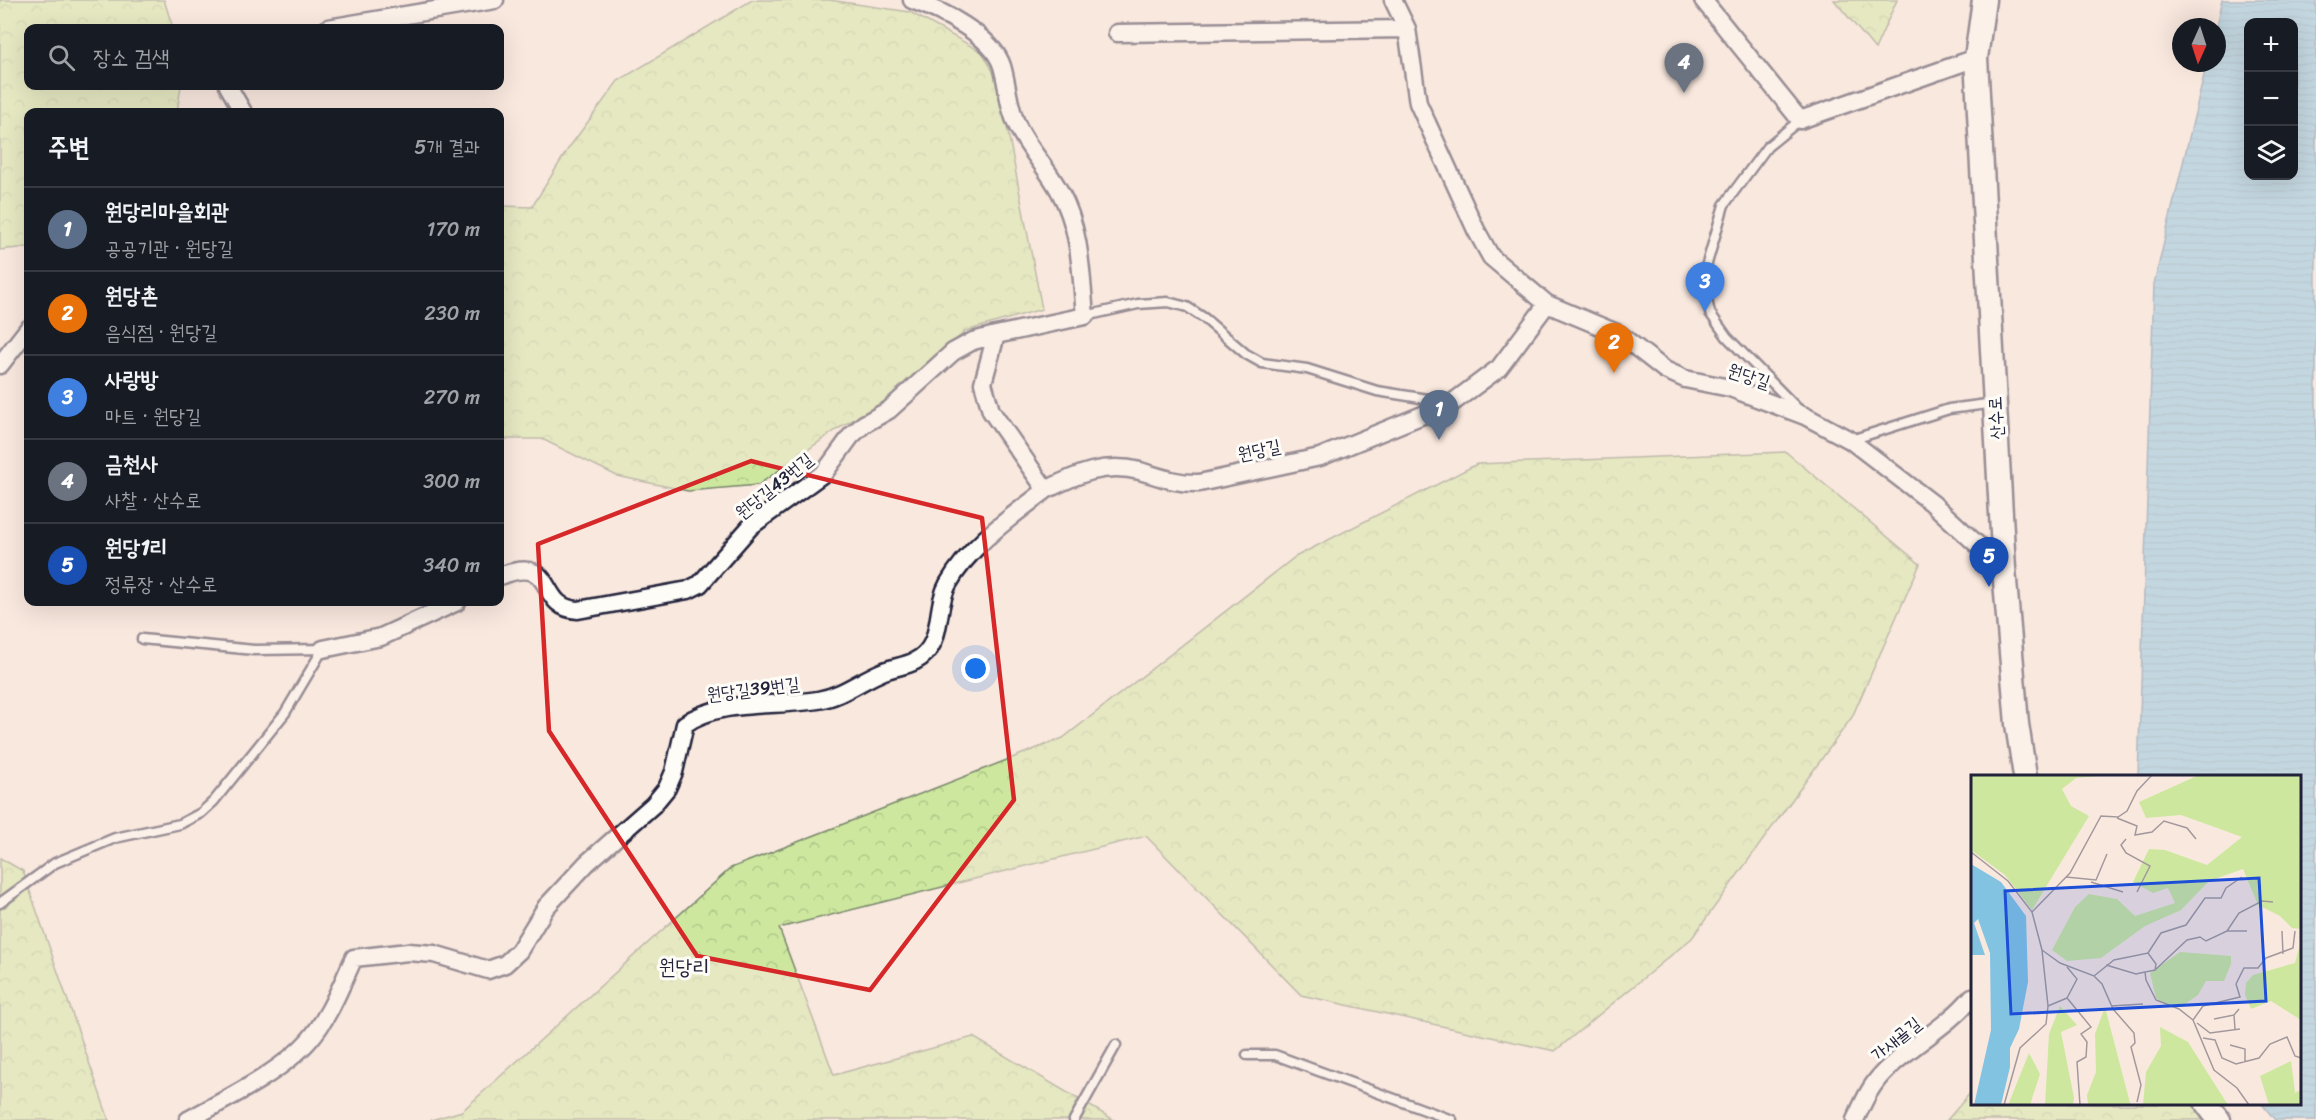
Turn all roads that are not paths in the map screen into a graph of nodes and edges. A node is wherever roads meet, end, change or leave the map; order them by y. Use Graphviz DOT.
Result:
graph roads {
  1 [pos="495,0"];
  2 [pos="912,0"];
  3 [pos="1393,0"];
  4 [pos="1702,0"];
  5 [pos="1984,0"];
  6 [pos="352,24"];
  7 [pos="1407,29"];
  8 [pos="1117,33"];
  9 [pos="1976,58"];
  10 [pos="230,90"];
  11 [pos="241,108"];
  12 [pos="1800,120"];
  13 [pos="1547,304"];
  14 [pos="1085,316"];
  15 [pos="24,334"];
  16 [pos="996,335"];
  17 [pos="0,365"];
  18 [pos="1452,403"];
  19 [pos="1995,403"];
  20 [pos="1805,416"];
  21 [pos="1850,440"];
  22 [pos="1046,490"];
  23 [pos="2004,569"];
  24 [pos="504,574"];
  25 [pos="448,606"];
  26 [pos="142,639"];
  27 [pos="323,649"];
  28 [pos="2025,775"];
  29 [pos="0,903"];
  30 [pos="1971,998"];
  31 [pos="1116,1045"];
  32 [pos="1247,1054"];
  33 [pos="2208,1105"];
  34 [pos="188,1120"];
  35 [pos="1074,1120"];
  36 [pos="1452,1120"];
  37 [pos="1855,1120"];
  38 [pos="2219,1120"];
  1 -- 6 [label="street"];
  2 -- 14 [label="street"];
  3 -- 7 [label="street"];
  4 -- 12 [label="street"];
  5 -- 9 [label="main road, 산수로"];
  7 -- 8 [label="street"];
  7 -- 13 [label="street"];
  9 -- 12 [label="street"];
  9 -- 19 [label="main road, 산수로"];
  10 -- 11 [label="street"];
  12 -- 20 [label="lane"];
  13 -- 18 [label="street, 원당길"];
  13 -- 20 [label="street, 원당길"];
  14 -- 16 [label="street"];
  14 -- 18 [label="lane"];
  15 -- 17 [label="street"];
  16 -- 22 [label="street"];
  16 -- 24 [label="street, 원당길43번길"];
  18 -- 22 [label="street, 원당길"];
  19 -- 21 [label="lane"];
  19 -- 23 [label="main road, 산수로"];
  20 -- 21 [label="street, 원당길"];
  21 -- 23 [label="street, 원당길"];
  22 -- 34 [label="street, 원당길39번길"];
  23 -- 28 [label="main road, 산수로"];
  25 -- 27 [label="street"];
  26 -- 27 [label="lane"];
  27 -- 29 [label="lane"];
  30 -- 37 [label="street, 가새골길"];
  31 -- 35 [label="lane"];
  32 -- 36 [label="lane"];
  33 -- 38 [label="main road"];
}
